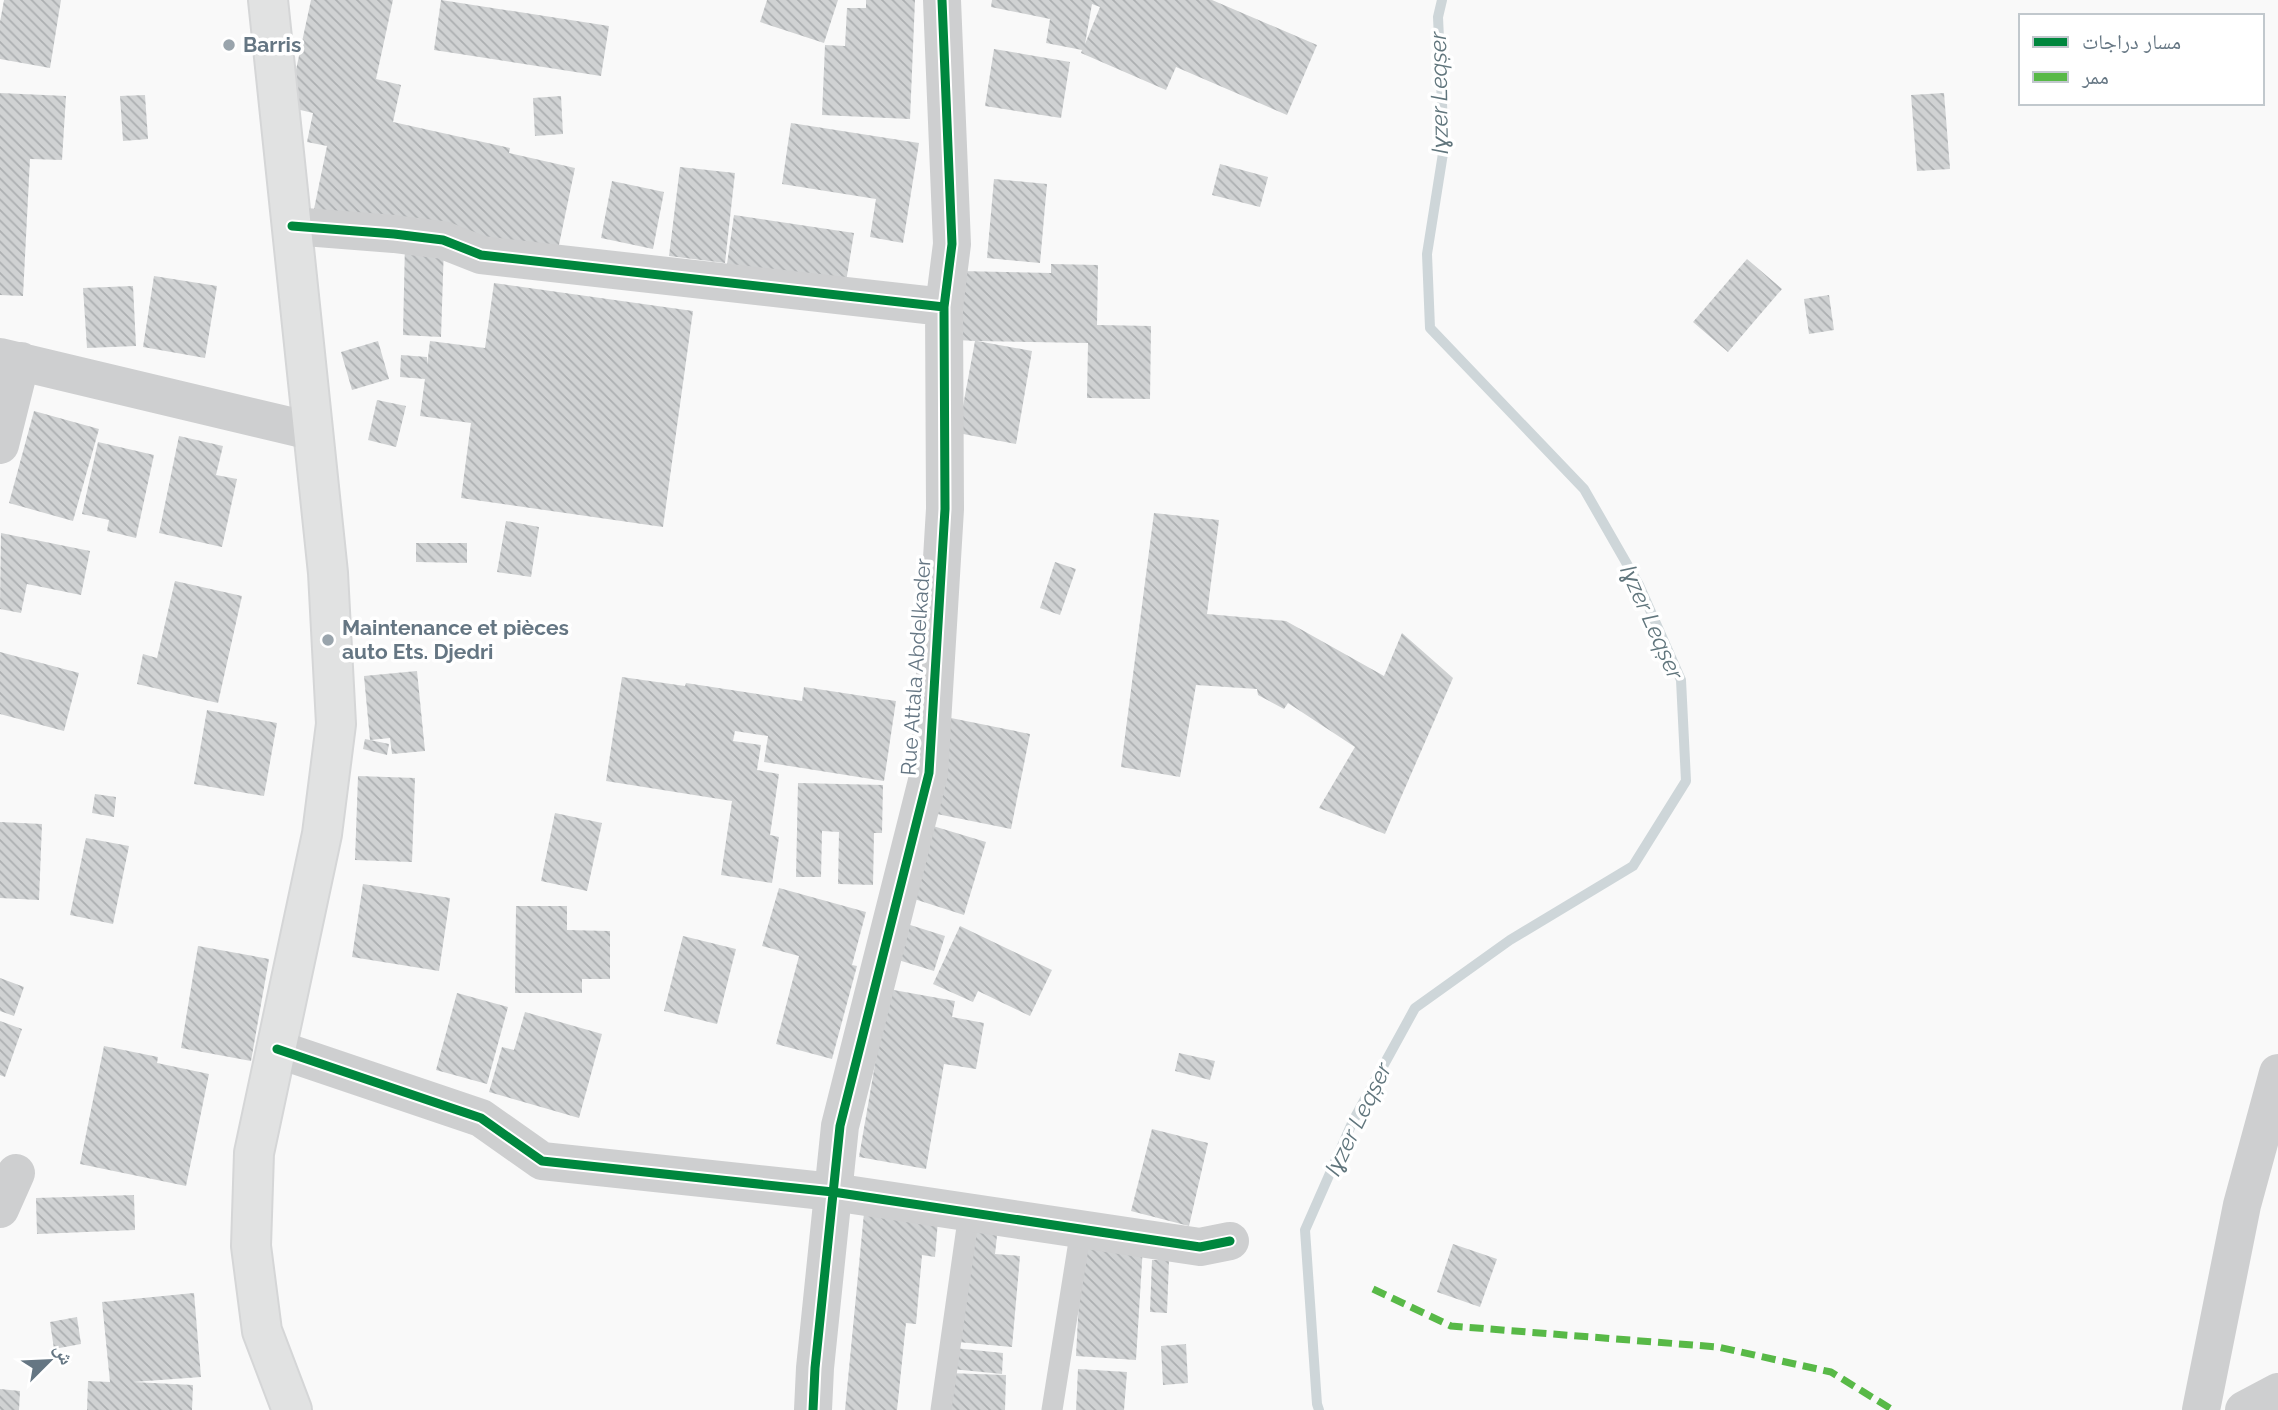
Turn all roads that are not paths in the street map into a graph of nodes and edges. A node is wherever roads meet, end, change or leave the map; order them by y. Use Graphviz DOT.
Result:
graph roads {
  1 [pos="268,0"];
  2 [pos="942,0"];
  3 [pos="292,226"];
  4 [pos="944,307"];
  5 [pos="10,359"];
  6 [pos="312,431"];
  7 [pos="0,445"];
  8 [pos="277,1049"];
  9 [pos="2278,1073"];
  10 [pos="2268,1149"];
  11 [pos="16,1173"];
  12 [pos="2278,1187"];
  13 [pos="833,1192"];
  14 [pos="2242,1205"];
  15 [pos="0,1209"];
  16 [pos="969,1213"];
  17 [pos="1081,1229"];
  18 [pos="1230,1241"];
  19 [pos="2278,1392"];
  20 [pos="292,1410"];
  21 [pos="813,1410"];
  22 [pos="941,1410"];
  23 [pos="1052,1410"];
  24 [pos="2201,1410"];
  25 [pos="2245,1410"];
  1 -- 3 [label="main road"];
  2 -- 4 [label="street, Rue Attala Abdelkader"];
  3 -- 4 [label="street"];
  3 -- 6 [label="main road"];
  4 -- 13 [label="street, Rue Attala Abdelkader"];
  5 -- 6 [label="street"];
  5 -- 7 [label="street"];
  6 -- 8 [label="main road"];
  8 -- 13 [label="street"];
  8 -- 20 [label="main road"];
  9 -- 10 [label="street"];
  10 -- 14 [label="street"];
  11 -- 15 [label="street"];
  12 -- 14 [label="street"];
  13 -- 16 [label="street"];
  13 -- 21 [label="street, Rue Attala Abdelkader"];
  14 -- 24 [label="street"];
  16 -- 17 [label="street"];
  16 -- 22 [label="lane"];
  17 -- 18 [label="street"];
  17 -- 23 [label="lane"];
  19 -- 25 [label="street"];
}
